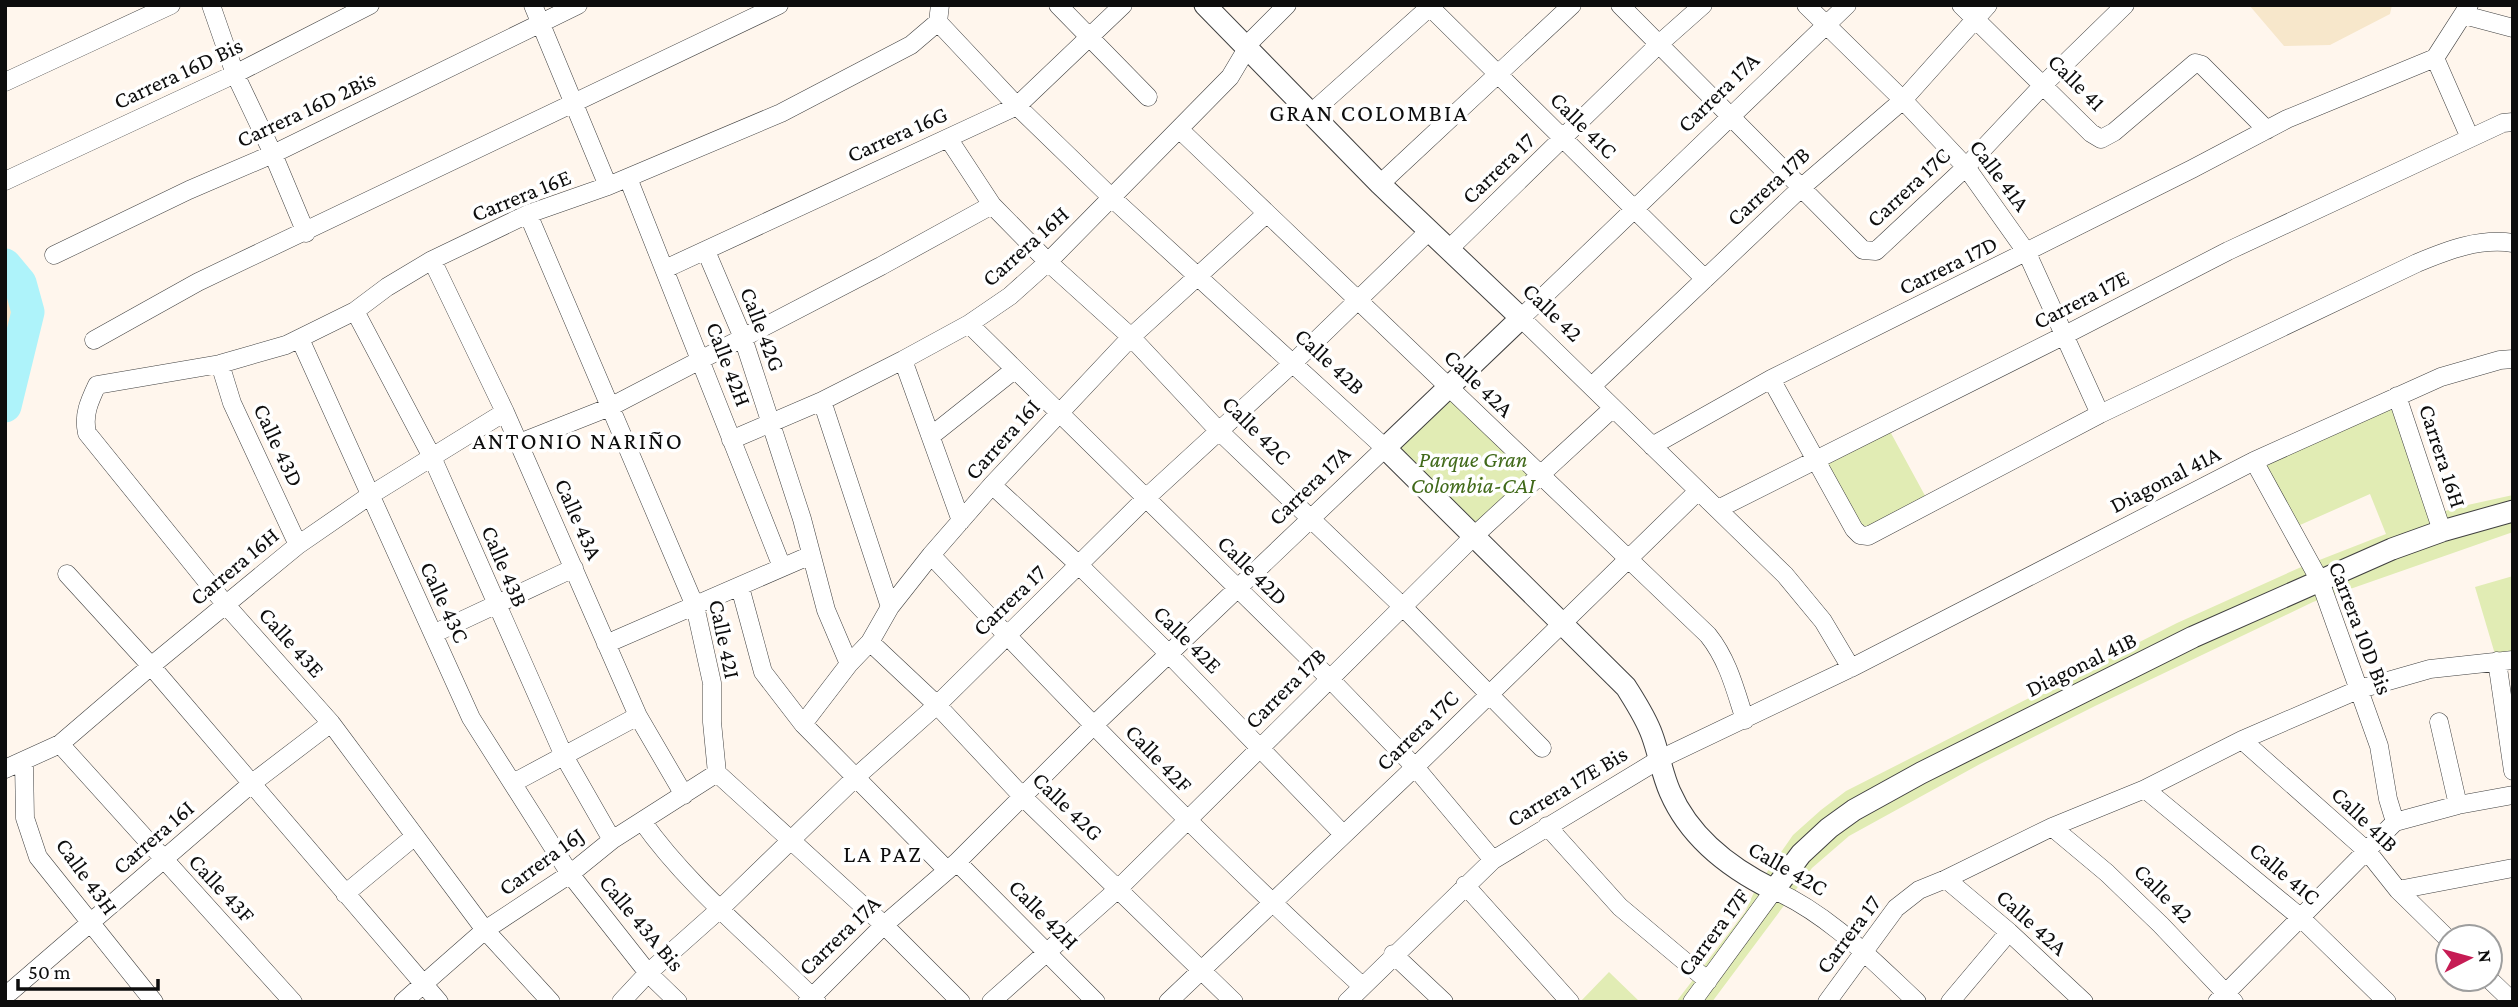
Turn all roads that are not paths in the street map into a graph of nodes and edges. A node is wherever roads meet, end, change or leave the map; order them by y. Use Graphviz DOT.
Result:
graph roads {
  1 [pos="171,5"];
  2 [pos="211,5"];
  3 [pos="370,5"];
  4 [pos="533,5"];
  5 [pos="578,5"];
  6 [pos="779,5"];
  7 [pos="1058,5"];
  8 [pos="1123,5"];
  9 [pos="1205,5"];
  10 [pos="1287,5"];
  11 [pos="1572,5"];
  12 [pos="1620,5"];
  13 [pos="1703,5"];
  14 [pos="1806,5"];
  15 [pos="1847,5"];
  16 [pos="1961,5"];
  17 [pos="1988,5"];
  18 [pos="2125,5"];
  19 [pos="1430,6"];
  20 [pos="2466,10"];
  21 [pos="939,13"];
  22 [pos="1974,19"];
  23 [pos="541,24"];
  24 [pos="1826,25"];
  25 [pos="2513,28"];
  26 [pos="1090,38"];
  27 [pos="1659,44"];
  28 [pos="1246,49"];
  29 [pos="2435,58"];
  30 [pos="235,74"];
  31 [pos="1498,76"];
  32 [pos="5,82"];
  33 [pos="2044,84"];
  34 [pos="1148,97"];
  35 [pos="1903,100"];
  36 [pos="572,104"];
  37 [pos="1017,106"];
  38 [pos="1310,114"];
  39 [pos="1732,116"];
  40 [pos="2513,122"];
  41 [pos="1179,129"];
  42 [pos="2267,130"];
  43 [pos="948,138"];
  44 [pos="2470,138"];
  45 [pos="1564,139"];
  46 [pos="273,154"];
  47 [pos="1966,167"];
  48 [pos="628,177"];
  49 [pos="5,181"];
  50 [pos="1380,184"];
  51 [pos="608,186"];
  52 [pos="1802,187"];
  53 [pos="1112,198"];
  54 [pos="992,205"];
  55 [pos="1634,210"];
  56 [pos="528,214"];
  57 [pos="1266,214"];
  58 [pos="1429,230"];
  59 [pos="306,233"];
  60 [pos="2513,243"];
  61 [pos="1449,250"];
  62 [pos="706,251"];
  63 [pos="2027,253"];
  64 [pos="54,256"];
  65 [pos="432,260"];
  66 [pos="1048,262"];
  67 [pos="666,269"];
  68 [pos="1197,276"];
  69 [pos="1705,279"];
  70 [pos="1358,300"];
  71 [pos="355,311"];
  72 [pos="1521,318"];
  73 [pos="969,324"];
  74 [pos="2065,335"];
  75 [pos="1131,337"];
  76 [pos="743,338"];
  77 [pos="300,339"];
  78 [pos="94,340"];
  79 [pos="2513,359"];
  80 [pos="702,360"];
  81 [pos="903,360"];
  82 [pos="1293,363"];
  83 [pos="220,364"];
  84 [pos="1014,370"];
  85 [pos="1771,379"];
  86 [pos="97,385"];
  87 [pos="1592,386"];
  88 [pos="1448,388"];
  89 [pos="2397,396"];
  90 [pos="822,401"];
  91 [pos="610,407"];
  92 [pos="1613,408"];
  93 [pos="505,412"];
  94 [pos="1059,412"];
  95 [pos="2100,414"];
  96 [pos="772,423"];
  97 [pos="1218,430"];
  98 [pos="931,436"];
  99 [pos="732,440"];
  100 [pos="519,443"];
  101 [pos="1652,446"];
  102 [pos="1385,448"];
  103 [pos="432,457"];
  104 [pos="1814,460"];
  105 [pos="2254,461"];
  106 [pos="1539,475"];
  107 [pos="992,485"];
  108 [pos="1698,491"];
  109 [pos="369,496"];
  110 [pos="1146,498"];
  111 [pos="1718,509"];
  112 [pos="2513,511"];
  113 [pos="1311,520"];
  114 [pos="961,522"];
  115 [pos="2442,530"];
  116 [pos="1474,536"];
  117 [pos="298,545"];
  118 [pos="811,555"];
  119 [pos="931,555"];
  120 [pos="1628,558"];
  121 [pos="1079,565"];
  122 [pos="574,568"];
  123 [pos="782,568"];
  124 [pos="67,574"];
  125 [pos="2320,581"];
  126 [pos="740,587"];
  127 [pos="1237,589"];
  128 [pos="226,605"];
  129 [pos="495,605"];
  130 [pos="695,606"];
  131 [pos="1402,606"];
  132 [pos="890,607"];
  133 [pos="1562,622"];
  134 [pos="433,634"];
  135 [pos="1007,636"];
  136 [pos="870,642"];
  137 [pos="606,643"];
  138 [pos="1169,654"];
  139 [pos="2505,661"];
  140 [pos="849,664"];
  141 [pos="150,666"];
  142 [pos="1851,668"];
  143 [pos="1329,678"];
  144 [pos="2360,689"];
  145 [pos="1490,693"];
  146 [pos="937,705"];
  147 [pos="638,716"];
  148 [pos="1745,720"];
  149 [pos="2439,722"];
  150 [pos="331,723"];
  151 [pos="803,724"];
  152 [pos="1094,725"];
  153 [pos="2242,740"];
  154 [pos="60,744"];
  155 [pos="1542,748"];
  156 [pos="1259,749"];
  157 [pos="564,756"];
  158 [pos="1660,759"];
  159 [pos="24,762"];
  160 [pos="1415,767"];
  161 [pos="5,769"];
  162 [pos="2513,771"];
  163 [pos="717,773"];
  164 [pos="856,777"];
  165 [pos="513,783"];
  166 [pos="251,784"];
  167 [pos="2146,789"];
  168 [pos="684,795"];
  169 [pos="2513,795"];
  170 [pos="1022,796"];
  171 [pos="2458,805"];
  172 [pos="1186,820"];
  173 [pos="642,821"];
  174 [pos="2395,822"];
  175 [pos="1547,826"];
  176 [pos="2052,827"];
  177 [pos="1343,834"];
  178 [pos="415,836"];
  179 [pos="612,839"];
  180 [pos="792,840"];
  181 [pos="2367,851"];
  182 [pos="163,860"];
  183 [pos="1493,860"];
  184 [pos="952,866"];
  185 [pos="2513,868"];
  186 [pos="570,874"];
  187 [pos="1946,879"];
  188 [pos="1465,886"];
  189 [pos="1118,888"];
  190 [pos="1774,890"];
  191 [pos="2398,890"];
  192 [pos="345,894"];
  193 [pos="1271,903"];
  194 [pos="720,909"];
  195 [pos="2300,917"];
  196 [pos="90,924"];
  197 [pos="884,925"];
  198 [pos="2434,925"];
  199 [pos="485,930"];
  200 [pos="2009,932"];
  201 [pos="1048,951"];
  202 [pos="1864,952"];
  203 [pos="1393,954"];
  204 [pos="1202,970"];
  205 [pos="648,973"];
  206 [pos="1708,981"];
  207 [pos="423,985"];
  208 [pos="1362,986"];
  209 [pos="10,992"];
  210 [pos="2226,999"];
  211 [pos="812,1000"];
  212 [pos="154,1002"];
  213 [pos="293,1002"];
  214 [pos="403,1002"];
  215 [pos="439,1002"];
  216 [pos="551,1002"];
  217 [pos="621,1002"];
  218 [pos="678,1002"];
  219 [pos="961,1002"];
  220 [pos="991,1002"];
  221 [pos="1096,1002"];
  222 [pos="1168,1002"];
  223 [pos="1234,1002"];
  224 [pos="1347,1002"];
  225 [pos="1444,1002"];
  226 [pos="1570,1002"];
  227 [pos="1692,1002"];
  228 [pos="1827,1002"];
  229 [pos="1917,1002"];
  230 [pos="1950,1002"];
  231 [pos="2084,1002"];
  232 [pos="2387,1002"];
  1 -- 32 [label="street"];
  2 -- 30 [label="street"];
  3 -- 30 [label="street, Carrera 16D Bis"];
  4 -- 23 [label="street"];
  5 -- 23 [label="street, Carrera 16D 2Bis"];
  6 -- 36 [label="street"];
  7 -- 26 [label="street"];
  8 -- 26 [label="street, Carrera 16G"];
  9 -- 28 [label="street, Calle 42"];
  10 -- 28 [label="street, Carrera 16H"];
  11 -- 31 [label="street"];
  12 -- 27 [label="street"];
  13 -- 27 [label="street, Carrera 17"];
  14 -- 24 [label="street, Calle 41A"];
  15 -- 24 [label="street, Carrera 17A"];
  16 -- 22 [label="street, Calle 41"];
  17 -- 22 [label="street, Carrera 17B"];
  18 -- 33 [label="street, Carrera 17C"];
  19 -- 31 [label="street, Calle 41C"];
  19 -- 38 [label="street"];
  20 -- 25 [label="street"];
  20 -- 29 [label="street"];
  21 -- 37 [label="street, Calle 42B"];
  21 -- 48 [label="street, Carrera 16E"];
  22 -- 33 [label="street, Calle 41"];
  22 -- 35 [label="street, Carrera 17B"];
  23 -- 36 [label="street"];
  23 -- 46 [label="street, Carrera 16D 2Bis"];
  24 -- 35 [label="street, Calle 41A"];
  24 -- 39 [label="street, Carrera 17A"];
  26 -- 34 [label="street"];
  26 -- 37 [label="street, Carrera 16G"];
  27 -- 39 [label="street"];
  27 -- 45 [label="street, Carrera 17"];
  28 -- 38 [label="street, Calle 42"];
  28 -- 41 [label="street, Carrera 16H"];
  29 -- 42 [label="street, Carrera 17D"];
  29 -- 44 [label="street"];
  30 -- 46 [label="street"];
  30 -- 49 [label="street, Carrera 16D Bis"];
  31 -- 45 [label="street, Calle 41C"];
  31 -- 50 [label="street"];
  33 -- 42 [label="street, Calle 41"];
  33 -- 47 [label="street, Carrera 17C"];
  35 -- 47 [label="street, Calle 41A"];
  35 -- 52 [label="street, Carrera 17B"];
  36 -- 51 [label="street"];
  36 -- 59 [label="street"];
  37 -- 43 [label="street, Carrera 16G"];
  37 -- 53 [label="street, Calle 42B"];
  38 -- 50 [label="street, Calle 42"];
  39 -- 52 [label="street"];
  39 -- 55 [label="street, Carrera 17A"];
  40 -- 44 [label="street, Carrera 17E"];
  41 -- 53 [label="street, Carrera 16H"];
  41 -- 57 [label="street, Calle 42A"];
  42 -- 63 [label="street, Carrera 17D"];
  43 -- 54 [label="street, Calle 42C"];
  43 -- 62 [label="street, Carrera 16G"];
  44 -- 74 [label="street, Carrera 17E"];
  45 -- 55 [label="street, Calle 41C"];
  45 -- 61 [label="street, Carrera 17"];
  46 -- 59 [label="street"];
  46 -- 64 [label="street, Carrera 16D 2Bis"];
  47 -- 52 [label="street, Carrera 17C"];
  47 -- 63 [label="street, Calle 41A"];
  48 -- 51 [label="street, Carrera 16E"];
  48 -- 67 [label="street, Calle 42H"];
  50 -- 58 [label="street, Calle 42"];
  51 -- 56 [label="street, Carrera 16E"];
  52 -- 69 [label="street, Carrera 17B"];
  53 -- 66 [label="street, Carrera 16H"];
  53 -- 68 [label="street, Calle 42B"];
  54 -- 66 [label="street, Calle 42C"];
  54 -- 76 [label="street"];
  55 -- 69 [label="street, Calle 41C"];
  55 -- 72 [label="street, Carrera 17A"];
  56 -- 65 [label="street, Carrera 16E"];
  56 -- 91 [label="street, Calle 42I"];
  57 -- 68 [label="street, Carrera 16I"];
  57 -- 70 [label="street, Calle 42A"];
  58 -- 61 [label="street, Calle 42"];
  58 -- 70 [label="street, Carrera 17"];
  59 -- 78 [label="street"];
  60 -- 95 [label="street"];
  61 -- 72 [label="street, Calle 42"];
  62 -- 67 [label="street, Carrera 16G"];
  62 -- 76 [label="street, Calle 42G"];
  63 -- 74 [label="street, Calle 41A"];
  63 -- 85 [label="street, Carrera 17D"];
  65 -- 71 [label="street, Carrera 16E"];
  65 -- 93 [label="street, Calle 43A"];
  66 -- 73 [label="street, Carrera 16H"];
  66 -- 75 [label="street, Calle 42C"];
  67 -- 80 [label="street, Calle 42H"];
  68 -- 75 [label="street, Carrera 16I"];
  68 -- 82 [label="street, Calle 42B"];
  69 -- 87 [label="street, Carrera 17B"];
  70 -- 82 [label="street, Carrera 17"];
  70 -- 88 [label="street, Calle 42A"];
  71 -- 77 [label="street, Carrera 16E"];
  71 -- 103 [label="street, Calle 43B"];
  72 -- 87 [label="street, Calle 42"];
  72 -- 88 [label="street, Carrera 17A"];
  73 -- 81 [label="street, Carrera 16H"];
  73 -- 84 [label="street, Calle 42D"];
  74 -- 95 [label="street, Calle 41A"];
  74 -- 104 [label="street, Carrera 17E"];
  75 -- 94 [label="street, Carrera 16I"];
  75 -- 97 [label="street, Calle 42C"];
  76 -- 80 [label="street"];
  76 -- 96 [label="street, Calle 42G"];
  77 -- 83 [label="street, Carrera 16E"];
  77 -- 109 [label="street, Calle 43C"];
  79 -- 89 [label="street, Diagonal 41A"];
  80 -- 91 [label="street"];
  80 -- 99 [label="street, Calle 42H"];
  81 -- 90 [label="street, Carrera 16H"];
  81 -- 98 [label="street"];
  82 -- 97 [label="street, Carrera 17"];
  82 -- 102 [label="street, Calle 42B"];
  83 -- 86 [label="street, Carrera 16E"];
  83 -- 117 [label="street, Calle 43D"];
  84 -- 94 [label="street, Calle 42D"];
  84 -- 98 [label="street, Carrera 16I"];
  85 -- 101 [label="street, Carrera 17D"];
  85 -- 104 [label="street"];
  86 -- 128 [label="street, Calle 43E"];
  87 -- 92 [label="street, Calle 42"];
  88 -- 102 [label="street, Carrera 17A"];
  88 -- 106 [label="street, Calle 42A"];
  89 -- 105 [label="street, Diagonal 41A"];
  89 -- 115 [label="street, Carrera 16H"];
  90 -- 96 [label="street, Carrera 16H"];
  90 -- 132 [label="street"];
  91 -- 100 [label="street"];
  91 -- 130 [label="street, Calle 42I"];
  92 -- 101 [label="street, Calle 42"];
  92 -- 106 [label="street, Carrera 17B"];
  93 -- 100 [label="street, Calle 43A"];
  93 -- 103 [label="street, Carrera 16H"];
  94 -- 107 [label="street, Carrera 16I"];
  94 -- 110 [label="street, Calle 42D"];
  95 -- 104 [label="street"];
  96 -- 99 [label="street, Carrera 16H"];
  96 -- 118 [label="street, Calle 42G"];
  97 -- 110 [label="street, Carrera 17"];
  97 -- 113 [label="street, Calle 42C"];
  98 -- 114 [label="street"];
  99 -- 123 [label="street, Calle 42H"];
  100 -- 122 [label="street, Calle 43A"];
  101 -- 108 [label="street, Calle 42"];
  102 -- 113 [label="street, Carrera 17A"];
  102 -- 116 [label="street, Calle 42B"];
  103 -- 109 [label="street, Carrera 16H"];
  103 -- 129 [label="street, Calle 43B"];
  104 -- 111 [label="street, Carrera 17E"];
  105 -- 125 [label="street, Carrera 10D Bis"];
  105 -- 142 [label="street, Diagonal 41A"];
  106 -- 116 [label="street, Carrera 17B"];
  106 -- 120 [label="street, Calle 42A"];
  107 -- 114 [label="street, Carrera 16I"];
  107 -- 121 [label="street, Calle 42E"];
  108 -- 111 [label="street, Calle 42"];
  108 -- 120 [label="street, Carrera 17C"];
  109 -- 117 [label="street, Carrera 16H"];
  109 -- 134 [label="street, Calle 43C"];
  110 -- 121 [label="street, Carrera 17"];
  110 -- 127 [label="street, Calle 42D"];
  111 -- 142 [label="street, Calle 42"];
  112 -- 115 [label="street"];
  113 -- 127 [label="street, Carrera 17A"];
  113 -- 131 [label="street, Calle 42C"];
  114 -- 119 [label="street, Carrera 16I"];
  115 -- 125 [label="street, Diagonal 41B"];
  116 -- 131 [label="street, Carrera 17B"];
  116 -- 133 [label="street, Calle 42B"];
  117 -- 128 [label="street, Carrera 16H"];
  118 -- 123 [label="street"];
  118 -- 140 [label="street, Calle 42G"];
  119 -- 132 [label="street, Carrera 16I"];
  119 -- 135 [label="street, Calle 42F"];
  120 -- 133 [label="street, Carrera 17C"];
  120 -- 148 [label="street, Calle 42A"];
  121 -- 135 [label="street, Carrera 17"];
  121 -- 138 [label="street, Calle 42E"];
  122 -- 129 [label="street"];
  122 -- 137 [label="street, Calle 43A"];
  123 -- 126 [label="street"];
  124 -- 141 [label="street"];
  125 -- 144 [label="street, Carrera 10D Bis"];
  125 -- 190 [label="street, Diagonal 41B"];
  126 -- 130 [label="street"];
  126 -- 151 [label="street, Calle 42H"];
  127 -- 138 [label="street, Carrera 17A"];
  127 -- 143 [label="street, Calle 42D"];
  128 -- 141 [label="street, Carrera 16H"];
  128 -- 150 [label="street, Calle 43E"];
  129 -- 134 [label="street"];
  129 -- 157 [label="street, Calle 43B"];
  130 -- 137 [label="street"];
  130 -- 163 [label="street, Calle 42I"];
  131 -- 143 [label="street, Carrera 17B"];
  131 -- 145 [label="street, Calle 42C"];
  132 -- 136 [label="street, Carrera 16I"];
  133 -- 145 [label="street, Carrera 17C"];
  133 -- 158 [label="street, Calle 42B"];
  134 -- 165 [label="street, Calle 43C"];
  135 -- 146 [label="street, Carrera 17"];
  135 -- 152 [label="street, Calle 42F"];
  136 -- 140 [label="street, Carrera 16I"];
  136 -- 146 [label="street, Calle 42G"];
  137 -- 147 [label="street, Calle 43A"];
  138 -- 152 [label="street, Carrera 17A"];
  138 -- 156 [label="street, Calle 42E"];
  139 -- 144 [label="street"];
  139 -- 162 [label="street"];
  140 -- 151 [label="street, Carrera 16I"];
  141 -- 154 [label="street, Carrera 16H"];
  141 -- 166 [label="street"];
  142 -- 148 [label="street, Carrera 17E Bis"];
  143 -- 156 [label="street, Carrera 17B"];
  143 -- 160 [label="street, Calle 42D"];
  144 -- 153 [label="street"];
  144 -- 174 [label="street, Carrera 10D Bis"];
  145 -- 155 [label="street, Calle 42C"];
  145 -- 160 [label="street, Carrera 17C"];
  146 -- 164 [label="street, Carrera 17"];
  146 -- 170 [label="street, Calle 42G"];
  147 -- 157 [label="street"];
  147 -- 168 [label="street, Calle 43A"];
  148 -- 158 [label="street, Carrera 17E Bis"];
  149 -- 171 [label="street"];
  150 -- 166 [label="street, Carrera 16I"];
  150 -- 178 [label="street, Calle 43E"];
  151 -- 164 [label="street, Calle 42H"];
  152 -- 170 [label="street, Carrera 17A"];
  152 -- 172 [label="street, Calle 42F"];
  153 -- 167 [label="street"];
  153 -- 181 [label="street, Calle 41B"];
  154 -- 159 [label="street, Carrera 16H"];
  154 -- 182 [label="street, Calle 43F"];
  156 -- 172 [label="street, Carrera 17B"];
  156 -- 177 [label="street, Calle 42E"];
  157 -- 165 [label="street"];
  157 -- 179 [label="street, Calle 43B"];
  158 -- 175 [label="street, Carrera 17E Bis"];
  158 -- 190 [label="street, Calle 42C"];
  159 -- 161 [label="street, Carrera 16H"];
  159 -- 196 [label="street, Calle 43H"];
  160 -- 177 [label="street, Carrera 17C"];
  160 -- 183 [label="street, Calle 42D"];
  163 -- 168 [label="street, Carrera 16J"];
  163 -- 180 [label="street"];
  164 -- 180 [label="street, Carrera 17"];
  164 -- 184 [label="street, Calle 42H"];
  165 -- 186 [label="street, Calle 43C"];
  166 -- 182 [label="street, Carrera 16I"];
  166 -- 192 [label="street"];
  167 -- 176 [label="street"];
  167 -- 195 [label="street, Calle 41C"];
  168 -- 173 [label="street, Carrera 16J"];
  169 -- 171 [label="street"];
  170 -- 184 [label="street, Carrera 17A"];
  170 -- 189 [label="street, Calle 42G"];
  171 -- 174 [label="street"];
  172 -- 189 [label="street, Carrera 17B"];
  172 -- 193 [label="street, Calle 42F"];
  173 -- 179 [label="street, Carrera 16J"];
  173 -- 194 [label="street"];
  174 -- 181 [label="street"];
  175 -- 183 [label="street, Carrera 17E Bis"];
  175 -- 206 [label="street"];
  176 -- 187 [label="street"];
  176 -- 210 [label="street, Calle 42"];
  177 -- 193 [label="street, Carrera 17C"];
  178 -- 192 [label="street"];
  178 -- 199 [label="street, Calle 43E"];
  179 -- 186 [label="street, Carrera 16J"];
  180 -- 194 [label="street, Carrera 17"];
  180 -- 197 [label="street"];
  181 -- 191 [label="street, Calle 41B"];
  181 -- 195 [label="street"];
  182 -- 196 [label="street, Carrera 16I"];
  182 -- 213 [label="street, Calle 43F"];
  183 -- 188 [label="street, Carrera 17E Bis"];
  184 -- 197 [label="street, Carrera 17A"];
  184 -- 201 [label="street, Calle 42H"];
  185 -- 191 [label="street"];
  186 -- 199 [label="street, Carrera 16J"];
  186 -- 205 [label="street, Calle 43A Bis"];
  187 -- 200 [label="street, Calle 42A"];
  187 -- 202 [label="street, Carrera 17"];
  188 -- 203 [label="street, Carrera 17E Bis"];
  188 -- 226 [label="street"];
  189 -- 201 [label="street, Carrera 17B"];
  189 -- 204 [label="street, Calle 42G"];
  190 -- 202 [label="street, Calle 42C"];
  190 -- 206 [label="street, Carrera 17F"];
  191 -- 198 [label="street, Calle 41B"];
  192 -- 207 [label="street"];
  193 -- 204 [label="street, Carrera 17C"];
  193 -- 208 [label="street, Calle 42F"];
  194 -- 205 [label="street, Carrera 17"];
  194 -- 211 [label="street"];
  195 -- 210 [label="street"];
  195 -- 232 [label="street, Calle 41C"];
  196 -- 209 [label="street, Carrera 16I"];
  196 -- 212 [label="street, Calle 43H"];
  197 -- 211 [label="street, Carrera 17A"];
  197 -- 219 [label="street"];
  199 -- 207 [label="street, Carrera 16J"];
  199 -- 216 [label="street"];
  200 -- 230 [label="street"];
  200 -- 231 [label="street, Calle 42A"];
  201 -- 220 [label="street, Carrera 17B"];
  201 -- 221 [label="street, Calle 42H"];
  202 -- 228 [label="street, Carrera 17"];
  202 -- 229 [label="street, Calle 42C"];
  203 -- 208 [label="street, Carrera 17E Bis"];
  203 -- 225 [label="street"];
  204 -- 222 [label="street, Carrera 17C"];
  204 -- 223 [label="street, Calle 42G"];
  205 -- 217 [label="street, Carrera 17"];
  205 -- 218 [label="street, Calle 43A Bis"];
  206 -- 227 [label="street, Carrera 17F"];
  207 -- 214 [label="street, Carrera 16J"];
  207 -- 215 [label="street"];
  208 -- 224 [label="street, Carrera 17E Bis"];
}
